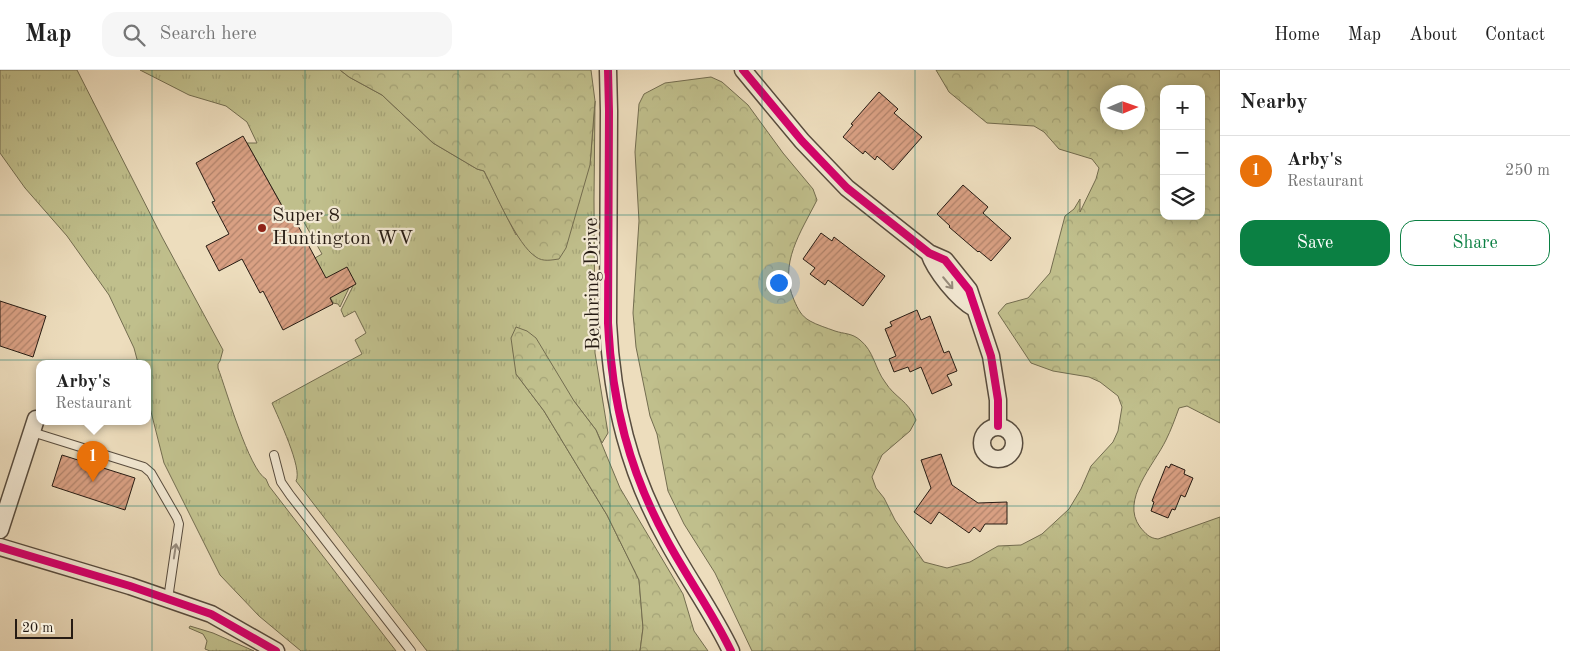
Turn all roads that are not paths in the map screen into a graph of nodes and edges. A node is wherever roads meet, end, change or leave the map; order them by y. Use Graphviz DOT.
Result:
graph roads {
  1 [pos="608,70"];
  2 [pos="743,70"];
  3 [pos="34,426"];
  4 [pos="998,426"];
  5 [pos="274,454"];
  6 [pos="0,530"];
  7 [pos="0,547"];
  8 [pos="168,599"];
  9 [pos="276,651"];
  10 [pos="411,651"];
  11 [pos="731,651"];
  1 -- 11 [label="street, Beuhring Drive"];
  2 -- 4 [label="street"];
  3 -- 6 [label="street"];
  8 -- 3 [label="lane, one-way"];
  5 -- 10 [label="lane"];
  7 -- 8 [label="street"];
  8 -- 9 [label="street"];
}
